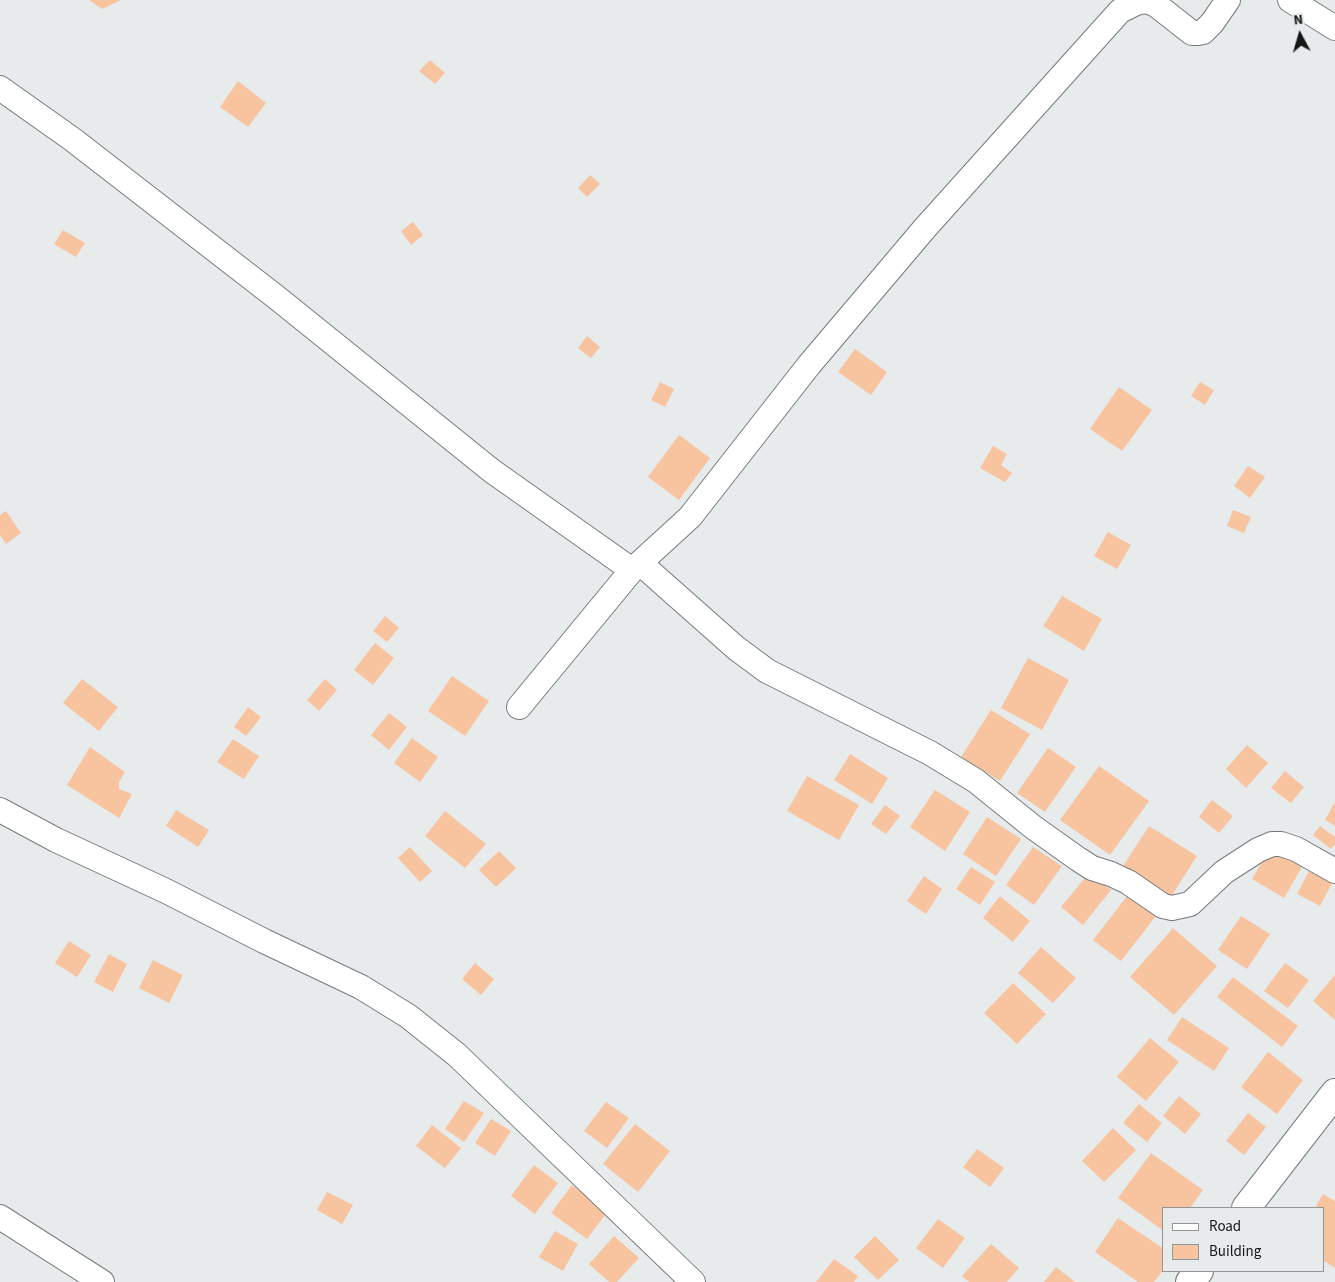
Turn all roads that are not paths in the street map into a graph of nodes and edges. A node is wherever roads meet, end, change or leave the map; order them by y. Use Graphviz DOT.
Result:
graph roads {
  1 [pos="1228,0"];
  2 [pos="1290,0"];
  3 [pos="1335,28"];
  4 [pos="0,88"];
  5 [pos="636,566"];
  6 [pos="519,707"];
  7 [pos="0,810"];
  8 [pos="1335,872"];
  9 [pos="1335,1093"];
  10 [pos="1247,1207"];
  11 [pos="0,1217"];
  12 [pos="1198,1272"];
  13 [pos="102,1282"];
  14 [pos="693,1282"];
  15 [pos="1190,1282"];
  1 -- 5 [label="street"];
  2 -- 3 [label="street"];
  4 -- 5 [label="street"];
  5 -- 6 [label="street"];
  5 -- 8 [label="street"];
  7 -- 14 [label="street"];
  9 -- 10 [label="main road"];
  11 -- 13 [label="street"];
  12 -- 15 [label="main road"];
}
